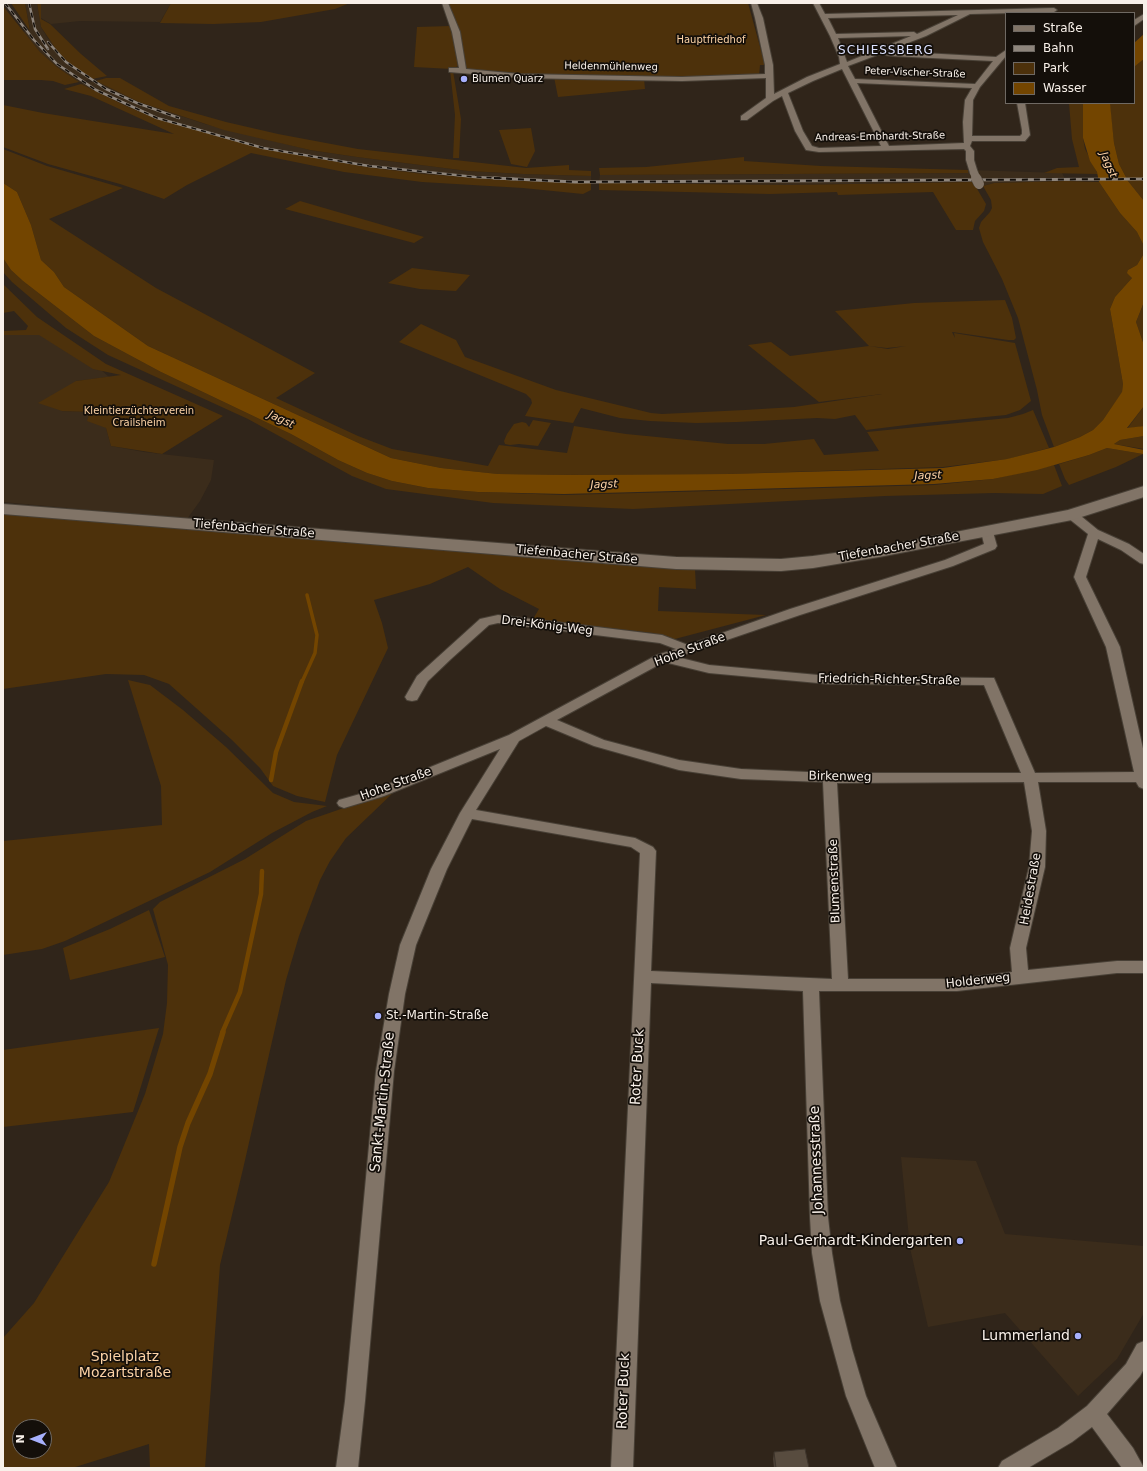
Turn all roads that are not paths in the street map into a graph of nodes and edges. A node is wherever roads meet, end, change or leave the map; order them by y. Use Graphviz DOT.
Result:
graph roads {
  1 [pos="445,3"];
  2 [pos="754,3"];
  3 [pos="816,3"];
  4 [pos="964,3"];
  5 [pos="1048,3"];
  6 [pos="1054,12"];
  7 [pos="970,13"];
  8 [pos="1005,13"];
  9 [pos="824,16"];
  10 [pos="1144,16"];
  11 [pos="1135,23"];
  12 [pos="923,34"];
  13 [pos="834,36"];
  14 [pos="880,52"];
  15 [pos="1005,53"];
  16 [pos="998,59"];
  17 [pos="844,65"];
  18 [pos="452,70"];
  19 [pos="463,70"];
  20 [pos="769,76"];
  21 [pos="853,81"];
  22 [pos="977,86"];
  23 [pos="784,92"];
  24 [pos="770,99"];
  25 [pos="1021,104"];
  26 [pos="744,118"];
  27 [pos="967,142"];
  28 [pos="887,149"];
  29 [pos="979,184"];
  30 [pos="1144,492"];
  31 [pos="3,509"];
  32 [pos="1072,515"];
  33 [pos="987,532"];
  34 [pos="1094,532"];
  35 [pos="1144,560"];
  36 [pos="688,649"];
  37 [pos="662,658"];
  38 [pos="412,697"];
  39 [pos="546,721"];
  40 [pos="514,738"];
  41 [pos="1030,777"];
  42 [pos="830,778"];
  43 [pos="1143,780"];
  44 [pos="344,803"];
  45 [pos="467,813"];
  46 [pos="1144,967"];
  47 [pos="643,977"];
  48 [pos="1021,977"];
  49 [pos="840,984"];
  50 [pos="811,985"];
  51 [pos="1144,1350"];
  52 [pos="1094,1413"];
  53 [pos="347,1468"];
  54 [pos="622,1468"];
  55 [pos="886,1468"];
  56 [pos="1009,1468"];
  57 [pos="1134,1468"];
  1 -- 19 [label="street"];
  2 -- 20 [label="street"];
  3 -- 9 [label="street"];
  4 -- 7 [label="street"];
  5 -- 6 [label="street"];
  7 -- 8 [label="street"];
  7 -- 9 [label="street"];
  7 -- 12 [label="street"];
  9 -- 13 [label="street"];
  10 -- 11 [label="street"];
  12 -- 13 [label="street"];
  12 -- 14 [label="street"];
  13 -- 17 [label="street"];
  14 -- 16 [label="street"];
  14 -- 17 [label="street"];
  15 -- 16 [label="street"];
  16 -- 22 [label="street"];
  17 -- 21 [label="street"];
  17 -- 23 [label="street"];
  18 -- 19 [label="street, Heldenmühlenweg"];
  19 -- 20 [label="street, Heldenmühlenweg"];
  20 -- 24 [label="street"];
  21 -- 22 [label="street, Peter-Vischer-Straße"];
  21 -- 28 [label="street"];
  22 -- 27 [label="street"];
  23 -- 24 [label="street"];
  23 -- 28 [label="street, Andreas-Embhardt-Straße"];
  24 -- 26 [label="street"];
  25 -- 27 [label="street, Andreas-Embhardt-Straße"];
  27 -- 28 [label="street, Andreas-Embhardt-Straße"];
  27 -- 29 [label="street, bridge"];
  30 -- 32 [label="main road, Tiefenbacher Straße"];
  31 -- 33 [label="main road, Tiefenbacher Straße"];
  32 -- 33 [label="main road, Tiefenbacher Straße"];
  32 -- 34 [label="street"];
  33 -- 36 [label="street, Hohe Straße"];
  34 -- 35 [label="street"];
  34 -- 43 [label="street"];
  36 -- 37 [label="street, Hohe Straße"];
  36 -- 38 [label="street, Drei-König-Weg"];
  37 -- 39 [label="street, Hohe Straße"];
  37 -- 41 [label="street, Friedrich-Richter-Straße"];
  39 -- 40 [label="street, Hohe Straße"];
  39 -- 42 [label="street, Birkenweg"];
  40 -- 44 [label="street, Hohe Straße"];
  40 -- 45 [label="street, Sankt-Martin-Straße"];
  41 -- 42 [label="street, Birkenweg"];
  41 -- 43 [label="street, Birkenweg"];
  41 -- 48 [label="street, Heidestraße"];
  42 -- 49 [label="street, Blumenstraße"];
  45 -- 47 [label="street, Roter Buck"];
  45 -- 53 [label="street, Sankt-Martin-Straße"];
  46 -- 48 [label="street, Holderweg"];
  47 -- 50 [label="street, Holderweg"];
  47 -- 54 [label="street, Roter Buck"];
  48 -- 49 [label="street, Holderweg"];
  49 -- 50 [label="street, Holderweg"];
  50 -- 55 [label="street, Johannesstraße"];
  51 -- 52 [label="street"];
  52 -- 56 [label="street"];
  52 -- 57 [label="street"];
}
